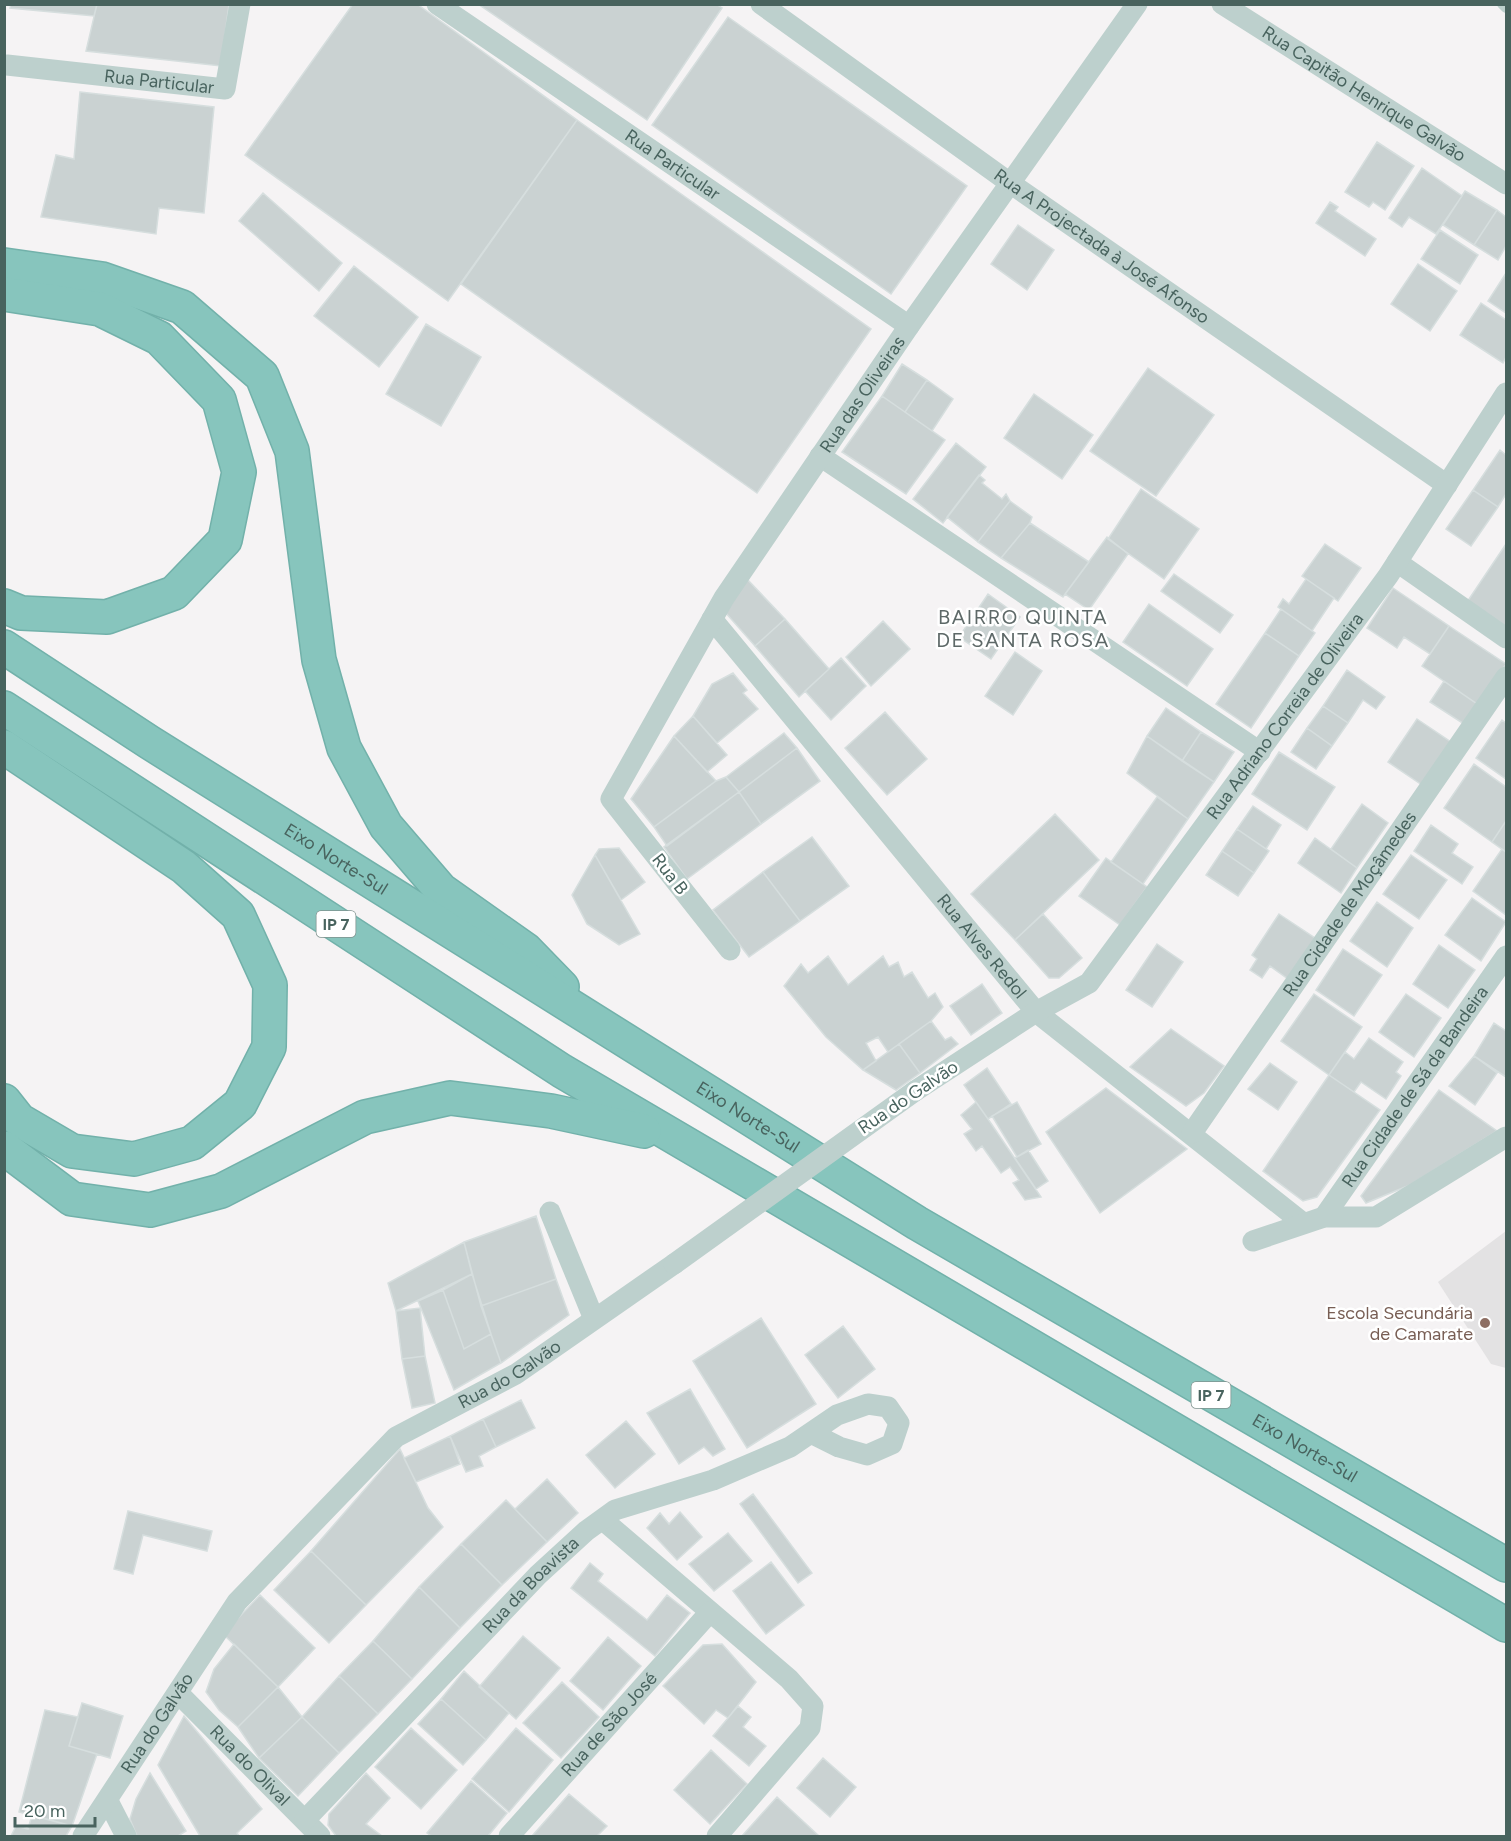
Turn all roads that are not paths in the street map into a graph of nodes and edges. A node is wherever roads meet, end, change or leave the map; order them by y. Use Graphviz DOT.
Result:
graph roads {
  1 [pos="240,4"];
  2 [pos="437,4"];
  3 [pos="761,4"];
  4 [pos="1137,4"];
  5 [pos="1222,4"];
  6 [pos="1502,4"];
  7 [pos="1506,8"];
  8 [pos="7,65"];
  9 [pos="1010,183"];
  10 [pos="1506,184"];
  11 [pos="4,265"];
  12 [pos="4,294"];
  13 [pos="909,326"];
  14 [pos="1506,393"];
  15 [pos="820,456"];
  16 [pos="1447,485"];
  17 [pos="1397,562"];
  18 [pos="4,606"];
  19 [pos="712,619"];
  20 [pos="1506,638"];
  21 [pos="4,647"];
  22 [pos="1506,676"];
  23 [pos="4,708"];
  24 [pos="4,747"];
  25 [pos="1260,752"];
  26 [pos="611,799"];
  27 [pos="730,950"];
  28 [pos="1506,956"];
  29 [pos="1036,1012"];
  30 [pos="594,1021"];
  31 [pos="4,1101"];
  32 [pos="1192,1133"];
  33 [pos="670,1137"];
  34 [pos="1506,1137"];
  35 [pos="4,1148"];
  36 [pos="550,1212"];
  37 [pos="1324,1217"];
  38 [pos="1303,1222"];
  39 [pos="1253,1240"];
  40 [pos="594,1319"];
  41 [pos="811,1433"];
  42 [pos="603,1520"];
  43 [pos="1506,1565"];
  44 [pos="710,1612"];
  45 [pos="1506,1625"];
  46 [pos="178,1693"];
  47 [pos="108,1801"];
  48 [pos="305,1820"];
  49 [pos="84,1836"];
  50 [pos="126,1836"];
  51 [pos="320,1836"];
  52 [pos="509,1836"];
  53 [pos="717,1836"];
  1 -- 8 [label="street, Rua Particular"];
  2 -- 13 [label="street, Rua Particular"];
  3 -- 9 [label="street, Rua A Projectada à José Afonso"];
  4 -- 9 [label="street, Rua das Oliveiras"];
  5 -- 10 [label="street, Rua Capitão Henrique Galvão"];
  6 -- 7 [label="lane"];
  9 -- 13 [label="street, Rua das Oliveiras"];
  9 -- 16 [label="street, Rua A Projectada à José Afonso"];
  11 -- 30 [label="highway"];
  12 -- 18 [label="highway"];
  13 -- 15 [label="street, Rua das Oliveiras"];
  14 -- 16 [label="street, Rua Adriano Correia de Oliveira"];
  15 -- 19 [label="street, Rua das Oliveiras"];
  15 -- 25 [label="street"];
  16 -- 17 [label="street, Rua Adriano Correia de Oliveira"];
  17 -- 20 [label="street"];
  17 -- 25 [label="street, Rua Adriano Correia de Oliveira"];
  19 -- 26 [label="street, Rua das Oliveiras"];
  19 -- 29 [label="street, Rua Alves Redol"];
  21 -- 30 [label="highway, Eixo Norte-Sul / IP 7"];
  22 -- 32 [label="street, Rua Cidade de Moçâmedes"];
  23 -- 33 [label="highway, IP 7"];
  24 -- 31 [label="highway"];
  25 -- 29 [label="street, Rua Adriano Correia de Oliveira"];
  26 -- 27 [label="street, Rua B"];
  28 -- 37 [label="street, Rua Cidade de Sá da Bandeira"];
  29 -- 32 [label="street, Rua Alves Redol"];
  29 -- 40 [label="street, Rua do Galvão, bridge"];
  30 -- 43 [label="highway, Eixo Norte-Sul / IP 7"];
  32 -- 38 [label="street, Rua Alves Redol"];
  33 -- 35 [label="highway"];
  33 -- 45 [label="highway, IP 7"];
  34 -- 37 [label="street"];
  36 -- 40 [label="street"];
  37 -- 38 [label="street"];
  38 -- 39 [label="street"];
  40 -- 46 [label="street, Rua do Galvão"];
  41 -- 42 [label="street, Rua da Boavista"];
  42 -- 44 [label="street"];
  42 -- 48 [label="street, Rua da Boavista"];
  44 -- 52 [label="street, Rua de São José"];
  44 -- 53 [label="street"];
  46 -- 47 [label="street, Rua do Galvão"];
  46 -- 48 [label="street, Rua do Olival"];
  47 -- 49 [label="street, Rua do Galvão"];
  47 -- 50 [label="street"];
  48 -- 51 [label="street, Rua do Olival"];
}
